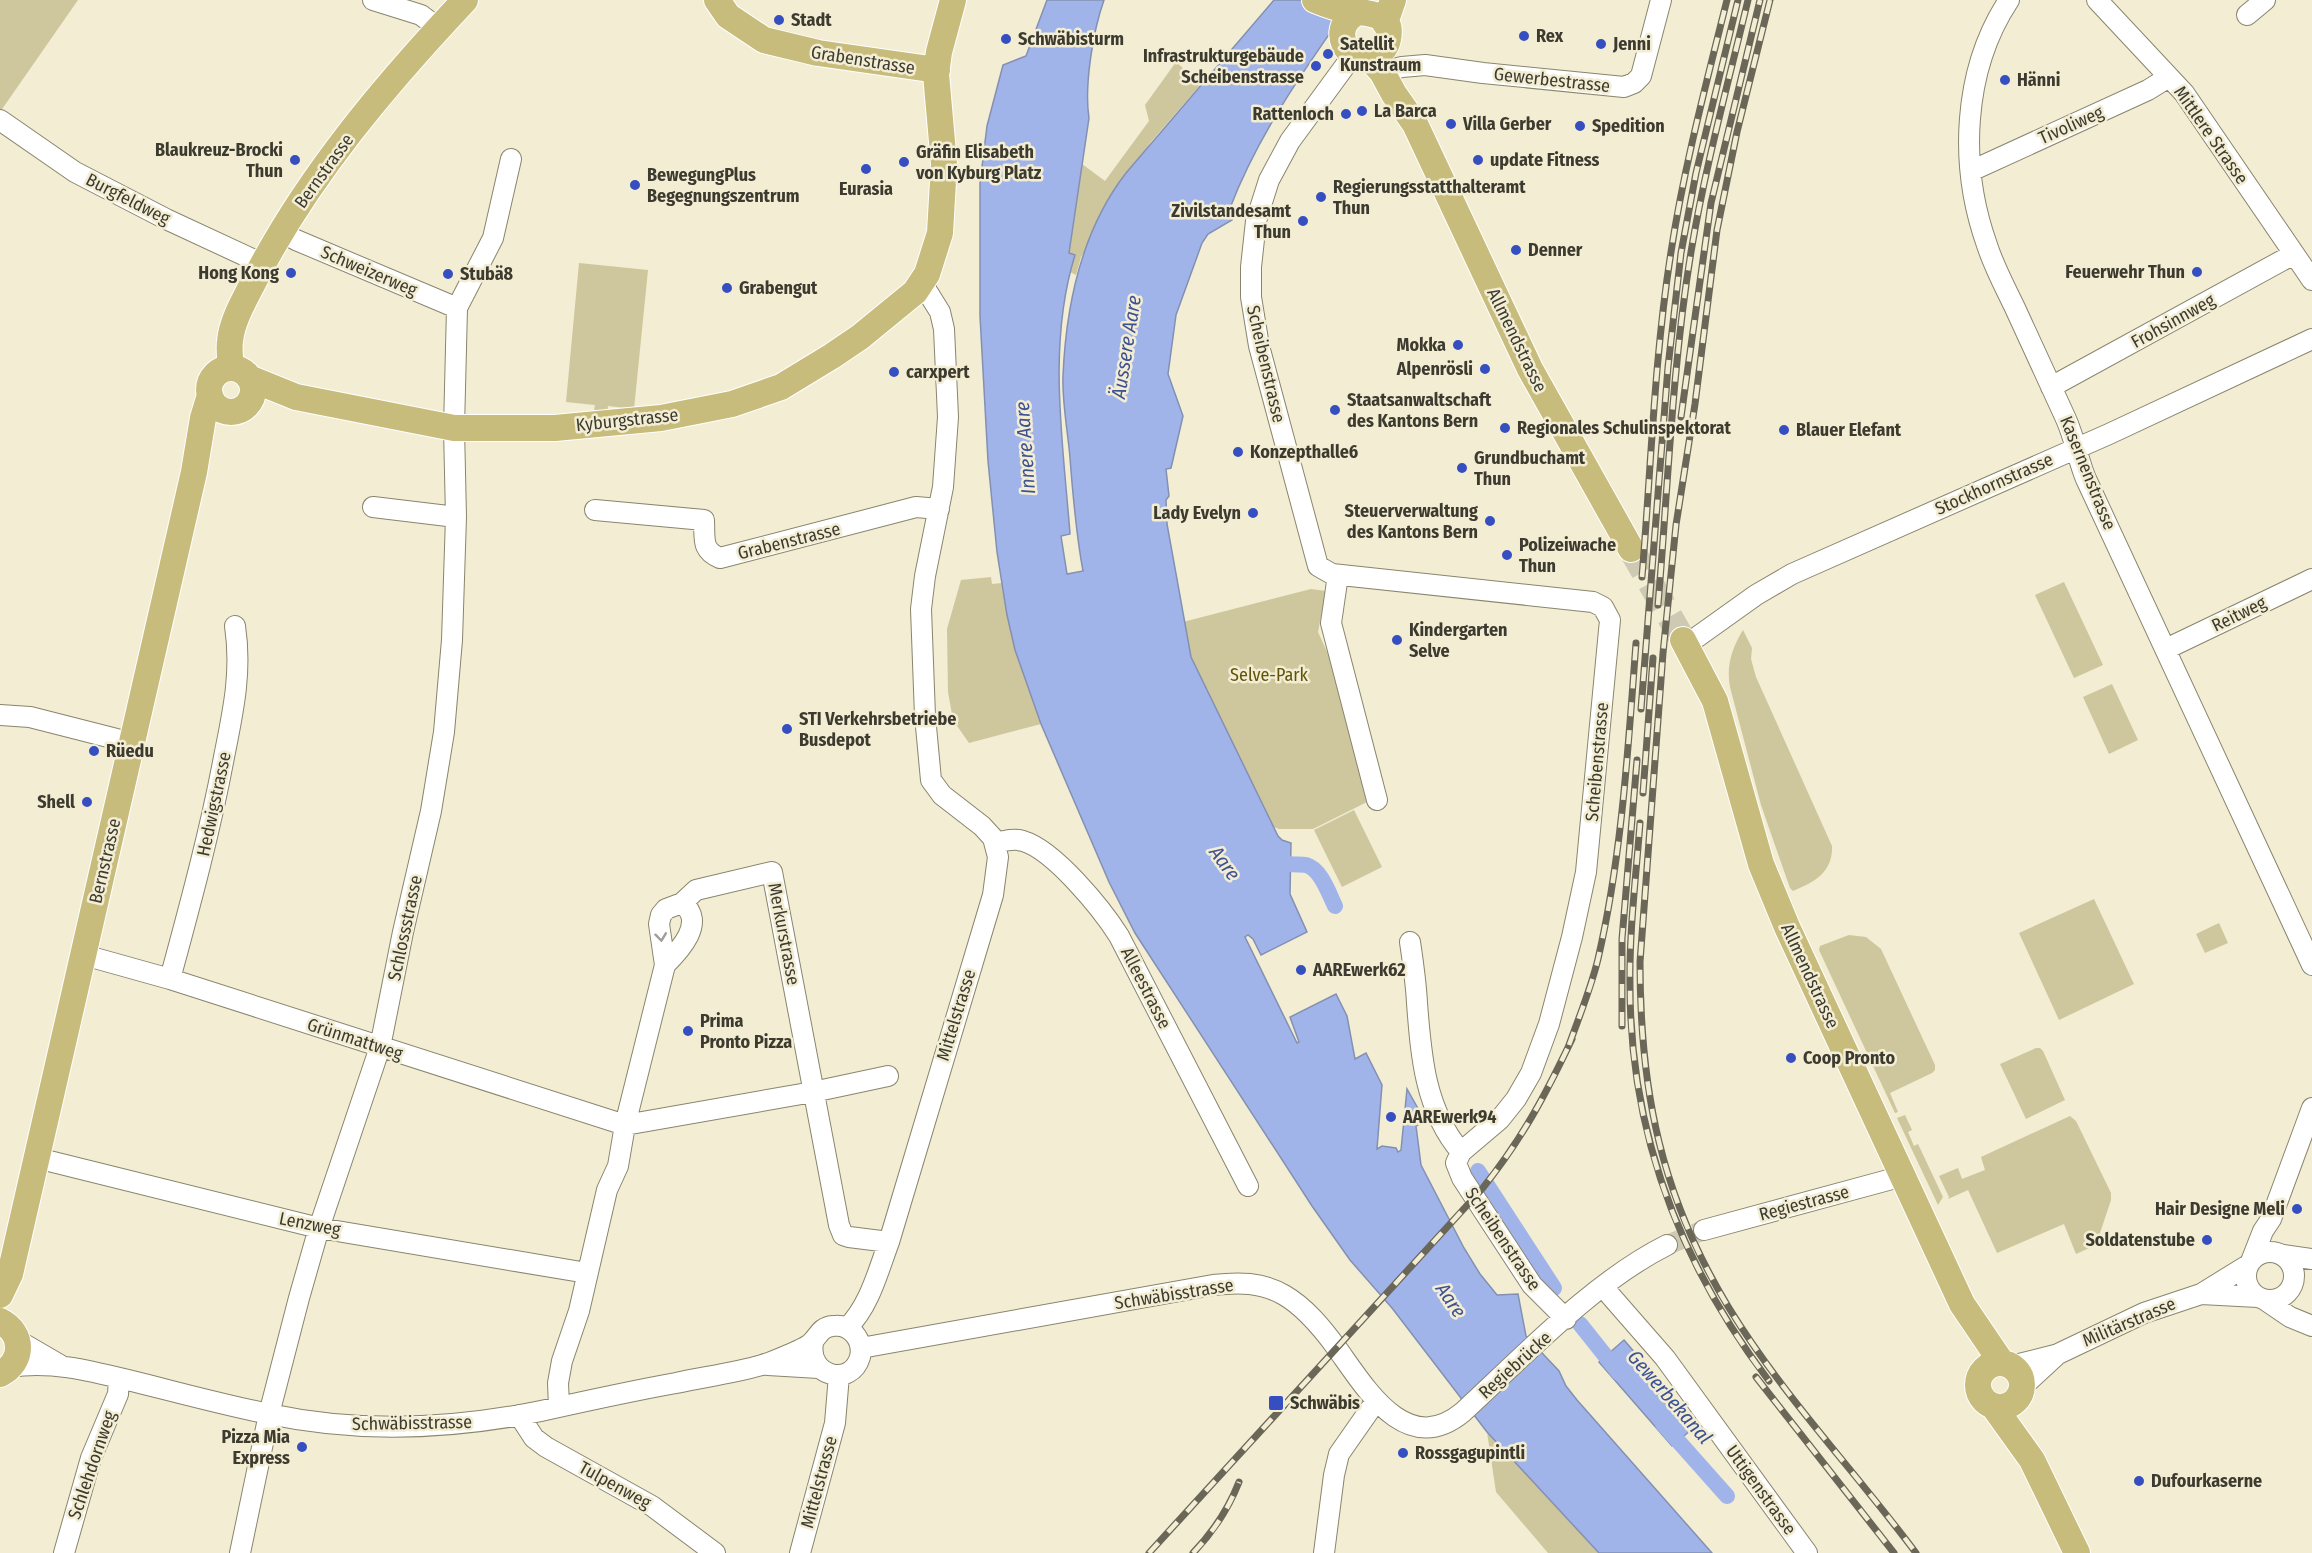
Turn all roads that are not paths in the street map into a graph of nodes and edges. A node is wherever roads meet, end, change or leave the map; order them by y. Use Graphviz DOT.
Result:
graph roads {
  1 [pos="373,0"];
  2 [pos="465,0"];
  3 [pos="717,0"];
  4 [pos="735,0"];
  5 [pos="954,0"];
  6 [pos="1306,0"];
  7 [pos="1315,0"];
  8 [pos="1661,0"];
  9 [pos="2009,0"];
  10 [pos="2097,0"];
  11 [pos="2265,0"];
  12 [pos="2247,15"];
  13 [pos="438,28"];
  14 [pos="1369,32"];
  15 [pos="937,64"];
  16 [pos="2169,77"];
  17 [pos="0,120"];
  18 [pos="511,159"];
  19 [pos="1971,171"];
  20 [pos="282,232"];
  21 [pos="2294,254"];
  22 [pos="263,264"];
  23 [pos="2312,280"];
  24 [pos="922,283"];
  25 [pos="456,308"];
  26 [pos="2312,339"];
  27 [pos="240,373"];
  28 [pos="2051,387"];
  29 [pos="210,395"];
  30 [pos="296,397"];
  31 [pos="238,409"];
  32 [pos="454,428"];
  33 [pos="2077,447"];
  34 [pos="199,448"];
  35 [pos="374,507"];
  36 [pos="939,509"];
  37 [pos="595,510"];
  38 [pos="456,517"];
  39 [pos="1630,549"];
  40 [pos="1338,575"];
  41 [pos="2312,579"];
  42 [pos="235,626"];
  43 [pos="1684,642"];
  44 [pos="2166,649"];
  45 [pos="0,715"];
  46 [pos="132,743"];
  47 [pos="1377,800"];
  48 [pos="995,843"];
  49 [pos="682,903"];
  50 [pos="1410,942"];
  51 [pos="84,956"];
  52 [pos="665,965"];
  53 [pos="2312,965"];
  54 [pos="170,979"];
  55 [pos="380,1047"];
  56 [pos="888,1076"];
  57 [pos="813,1092"];
  58 [pos="2312,1108"];
  59 [pos="625,1125"];
  60 [pos="1461,1152"];
  61 [pos="37,1158"];
  62 [pos="1903,1176"];
  63 [pos="1248,1186"];
  64 [pos="2271,1219"];
  65 [pos="319,1228"];
  66 [pos="1704,1230"];
  67 [pos="889,1242"];
  68 [pos="1667,1245"];
  69 [pos="2281,1254"];
  70 [pos="2312,1260"];
  71 [pos="2250,1262"];
  72 [pos="586,1273"];
  73 [pos="2293,1284"];
  74 [pos="5,1285"];
  75 [pos="1603,1287"];
  76 [pos="2201,1294"];
  77 [pos="2261,1299"];
  78 [pos="1572,1314"];
  79 [pos="2312,1325"];
  80 [pos="847,1328"];
  81 [pos="9,1330"];
  82 [pos="813,1342"];
  83 [pos="861,1348"];
  84 [pos="60,1365"];
  85 [pos="765,1365"];
  86 [pos="819,1368"];
  87 [pos="5,1371"];
  88 [pos="839,1375"];
  89 [pos="119,1378"];
  90 [pos="2007,1378"];
  91 [pos="1376,1401"];
  92 [pos="559,1407"];
  93 [pos="1994,1407"];
  94 [pos="1463,1412"];
  95 [pos="269,1414"];
  96 [pos="519,1415"];
  97 [pos="2032,1460"];
  98 [pos="64,1553"];
  99 [pos="240,1553"];
  100 [pos="716,1553"];
  101 [pos="800,1553"];
  102 [pos="1324,1553"];
  103 [pos="1807,1553"];
  104 [pos="2077,1553"];
  1 -- 13 [label="street"];
  2 -- 13 [label="main road, Bernstrasse"];
  3 -- 15 [label="main road, Grabenstrasse"];
  4 -- 15 [label="main road, Grabenstrasse"];
  5 -- 15 [label="main road"];
  6 -- 14 [label="main road, Allmendstrasse"];
  7 -- 14 [label="main road"];
  8 -- 14 [label="street, Gewerbestrasse"];
  9 -- 19 [label="street, Kasernenstrasse"];
  10 -- 16 [label="street, Mittlere Strasse"];
  11 -- 12 [label="street"];
  13 -- 20 [label="main road, Bernstrasse"];
  14 -- 39 [label="main road, Allmendstrasse"];
  14 -- 40 [label="street, Scheibenstrasse"];
  15 -- 24 [label="main road, Grabenstrasse"];
  16 -- 19 [label="street, Tivoliweg"];
  16 -- 21 [label="street, Mittlere Strasse"];
  17 -- 22 [label="street, Burgfeldweg"];
  18 -- 25 [label="street"];
  19 -- 28 [label="street, Kasernenstrasse"];
  20 -- 22 [label="main road, Bernstrasse"];
  20 -- 25 [label="street, Schweizerweg"];
  21 -- 23 [label="street, Mittlere Strasse"];
  21 -- 28 [label="street, Frohsinnweg"];
  22 -- 27 [label="main road, Bernstrasse"];
  24 -- 32 [label="main road, Kyburgstrasse"];
  24 -- 36 [label="street"];
  25 -- 32 [label="street"];
  26 -- 33 [label="street, Stockhornstrasse"];
  27 -- 29 [label="main road"];
  27 -- 30 [label="main road, Kyburgstrasse"];
  27 -- 31 [label="main road"];
  28 -- 33 [label="street, Kasernenstrasse"];
  29 -- 31 [label="main road"];
  29 -- 34 [label="main road, Bernstrasse"];
  30 -- 31 [label="main road, Kyburgstrasse"];
  30 -- 32 [label="main road, Kyburgstrasse"];
  31 -- 34 [label="main road, Bernstrasse"];
  32 -- 38 [label="street, Schlossstrasse"];
  33 -- 43 [label="street, Stockhornstrasse"];
  33 -- 44 [label="street, Kasernenstrasse"];
  34 -- 46 [label="main road, Bernstrasse"];
  35 -- 38 [label="street"];
  36 -- 37 [label="street, Grabenstrasse"];
  36 -- 48 [label="street"];
  38 -- 55 [label="street, Schlossstrasse"];
  40 -- 47 [label="street"];
  40 -- 60 [label="street, Scheibenstrasse"];
  41 -- 44 [label="street, Reitweg"];
  42 -- 54 [label="street, Hedwigstrasse"];
  43 -- 62 [label="main road, Allmendstrasse"];
  44 -- 53 [label="street, Kasernenstrasse"];
  45 -- 46 [label="street"];
  46 -- 51 [label="main road, Bernstrasse"];
  48 -- 63 [label="street, Alleestrasse"];
  48 -- 67 [label="street, Mittelstrasse"];
  49 -- 52 [label="street, Merkurstrasse"];
  49 -- 52 [label="street, Merkurstrasse, one-way"];
  49 -- 57 [label="street, Merkurstrasse"];
  50 -- 60 [label="street"];
  51 -- 54 [label="street, Grünmattweg"];
  51 -- 61 [label="main road, Bernstrasse"];
  52 -- 59 [label="street, Merkurstrasse"];
  54 -- 55 [label="street, Grünmattweg"];
  55 -- 59 [label="street, Grünmattweg"];
  55 -- 65 [label="street, Schlossstrasse"];
  56 -- 57 [label="street"];
  57 -- 59 [label="street"];
  57 -- 67 [label="street, Merkurstrasse"];
  58 -- 64 [label="street"];
  59 -- 72 [label="street, Merkurstrasse"];
  60 -- 78 [label="street, Scheibenstrasse"];
  61 -- 65 [label="street, Lenzweg"];
  61 -- 74 [label="main road, Bernstrasse"];
  62 -- 66 [label="street, Regiestrasse"];
  62 -- 90 [label="main road, Allmendstrasse"];
  64 -- 69 [label="street"];
  64 -- 71 [label="street"];
  65 -- 72 [label="street, Lenzweg"];
  65 -- 95 [label="street, Schlossstrasse"];
  67 -- 80 [label="street, Mittelstrasse"];
  68 -- 75 [label="street"];
  69 -- 70 [label="street"];
  69 -- 71 [label="street"];
  69 -- 73 [label="street"];
  70 -- 73 [label="street"];
  71 -- 76 [label="street, Militärstrasse"];
  71 -- 77 [label="street"];
  72 -- 92 [label="street, Merkurstrasse"];
  73 -- 77 [label="street"];
  73 -- 79 [label="street"];
  74 -- 81 [label="main road, Bernstrasse"];
  75 -- 78 [label="street"];
  75 -- 103 [label="street, Uttigenstrasse"];
  76 -- 77 [label="street, Militärstrasse"];
  76 -- 90 [label="street, Militärstrasse"];
  77 -- 79 [label="street"];
  78 -- 94 [label="street, Regiebrücke"];
  80 -- 82 [label="street"];
  80 -- 83 [label="street"];
  81 -- 84 [label="street, Schwäbisstrasse"];
  81 -- 87 [label="main road, Bernstrasse"];
  82 -- 85 [label="street, Schwäbisstrasse"];
  82 -- 86 [label="street"];
  83 -- 88 [label="street"];
  83 -- 91 [label="street, Schwäbisstrasse"];
  84 -- 87 [label="street, Schwäbisstrasse"];
  84 -- 89 [label="street, Schwäbisstrasse"];
  85 -- 86 [label="street, Schwäbisstrasse"];
  85 -- 92 [label="street, Schwäbisstrasse"];
  86 -- 88 [label="street"];
  88 -- 101 [label="street, Mittelstrasse"];
  89 -- 95 [label="street, Schwäbisstrasse"];
  89 -- 98 [label="street, Schlehdornweg"];
  90 -- 93 [label="main road"];
  90 -- 93 [label="main road, Allmendstrasse"];
  90 -- 97 [label="main road, Allmendstrasse"];
  91 -- 94 [label="street, Schwäbisstrasse"];
  91 -- 102 [label="street"];
  92 -- 96 [label="street, Schwäbisstrasse"];
  93 -- 97 [label="main road, Allmendstrasse"];
  95 -- 96 [label="street, Schwäbisstrasse"];
  95 -- 99 [label="street, Schlossstrasse"];
  96 -- 100 [label="street, Tulpenweg"];
  97 -- 104 [label="main road, Allmendstrasse"];
}
